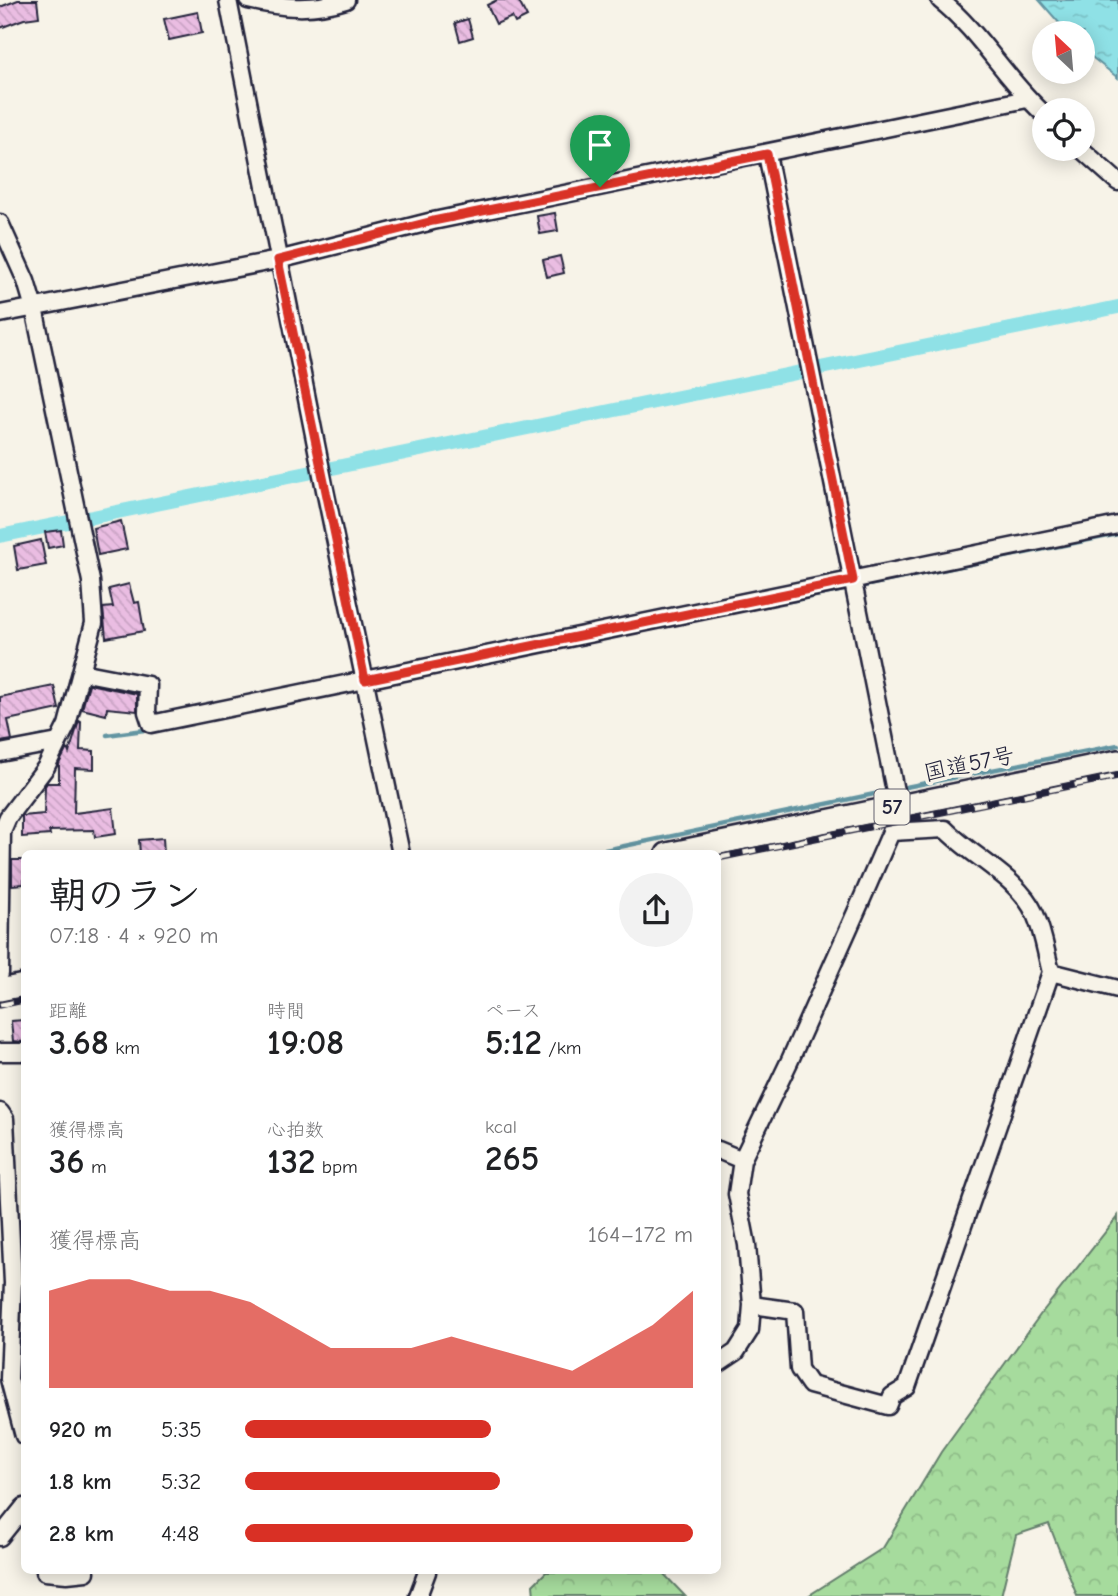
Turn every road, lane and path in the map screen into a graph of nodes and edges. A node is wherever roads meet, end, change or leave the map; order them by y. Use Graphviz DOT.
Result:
graph roads {
  1 [pos="228,0"];
  2 [pos="248,0"];
  3 [pos="346,0"];
  4 [pos="940,0"];
  5 [pos="1027,99"];
  6 [pos="1032,103"];
  7 [pos="767,154"];
  8 [pos="1095,161"];
  9 [pos="1118,182"];
  10 [pos="0,223"];
  11 [pos="278,260"];
  12 [pos="34,308"];
  13 [pos="0,314"];
  14 [pos="1118,525"];
  15 [pos="853,580"];
  16 [pos="81,672"];
  17 [pos="365,680"];
  18 [pos="58,742"];
  19 [pos="0,753"];
  20 [pos="1118,761"];
  21 [pos="898,806"];
  22 [pos="891,832"];
  23 [pos="400,850"];
  24 [pos="686,850"];
  25 [pos="1051,972"];
  26 [pos="0,974"];
  27 [pos="21,986"];
  28 [pos="1118,989"];
  29 [pos="0,990"];
  30 [pos="0,1052"];
  31 [pos="21,1052"];
  32 [pos="0,1112"];
  33 [pos="721,1151"];
  34 [pos="741,1160"];
  35 [pos="18,1245"];
  36 [pos="752,1306"];
  37 [pos="721,1362"];
  38 [pos="21,1425"];
  39 [pos="21,1512"];
  40 [pos="0,1537"];
  41 [pos="426,1574"];
  42 [pos="418,1596"];
  1 -- 11 [label="street"];
  2 -- 3 [label="street"];
  4 -- 5 [label="street"];
  5 -- 6 [label="street"];
  5 -- 7 [label="street"];
  7 -- 11 [label="street"];
  7 -- 15 [label="street"];
  8 -- 9 [label="street"];
  10 -- 12 [label="street"];
  11 -- 12 [label="street"];
  11 -- 17 [label="street"];
  12 -- 13 [label="street"];
  12 -- 16 [label="street"];
  14 -- 15 [label="street"];
  15 -- 17 [label="street"];
  15 -- 21 [label="street"];
  16 -- 17 [label="street"];
  16 -- 18 [label="street"];
  17 -- 23 [label="street"];
  18 -- 19 [label="street"];
  18 -- 26 [label="street"];
  20 -- 21 [label="highway, 国道57号 / 57"];
  21 -- 22 [label="street"];
  21 -- 24 [label="highway, 国道57号 / 57"];
  22 -- 25 [label="street"];
  22 -- 34 [label="street"];
  25 -- 28 [label="street"];
  25 -- 36 [label="street"];
  27 -- 29 [label="highway"];
  30 -- 31 [label="street"];
  32 -- 35 [label="street"];
  33 -- 34 [label="street"];
  34 -- 36 [label="street"];
  35 -- 38 [label="street"];
  36 -- 37 [label="street"];
  39 -- 40 [label="street"];
  41 -- 42 [label="street"];
}
